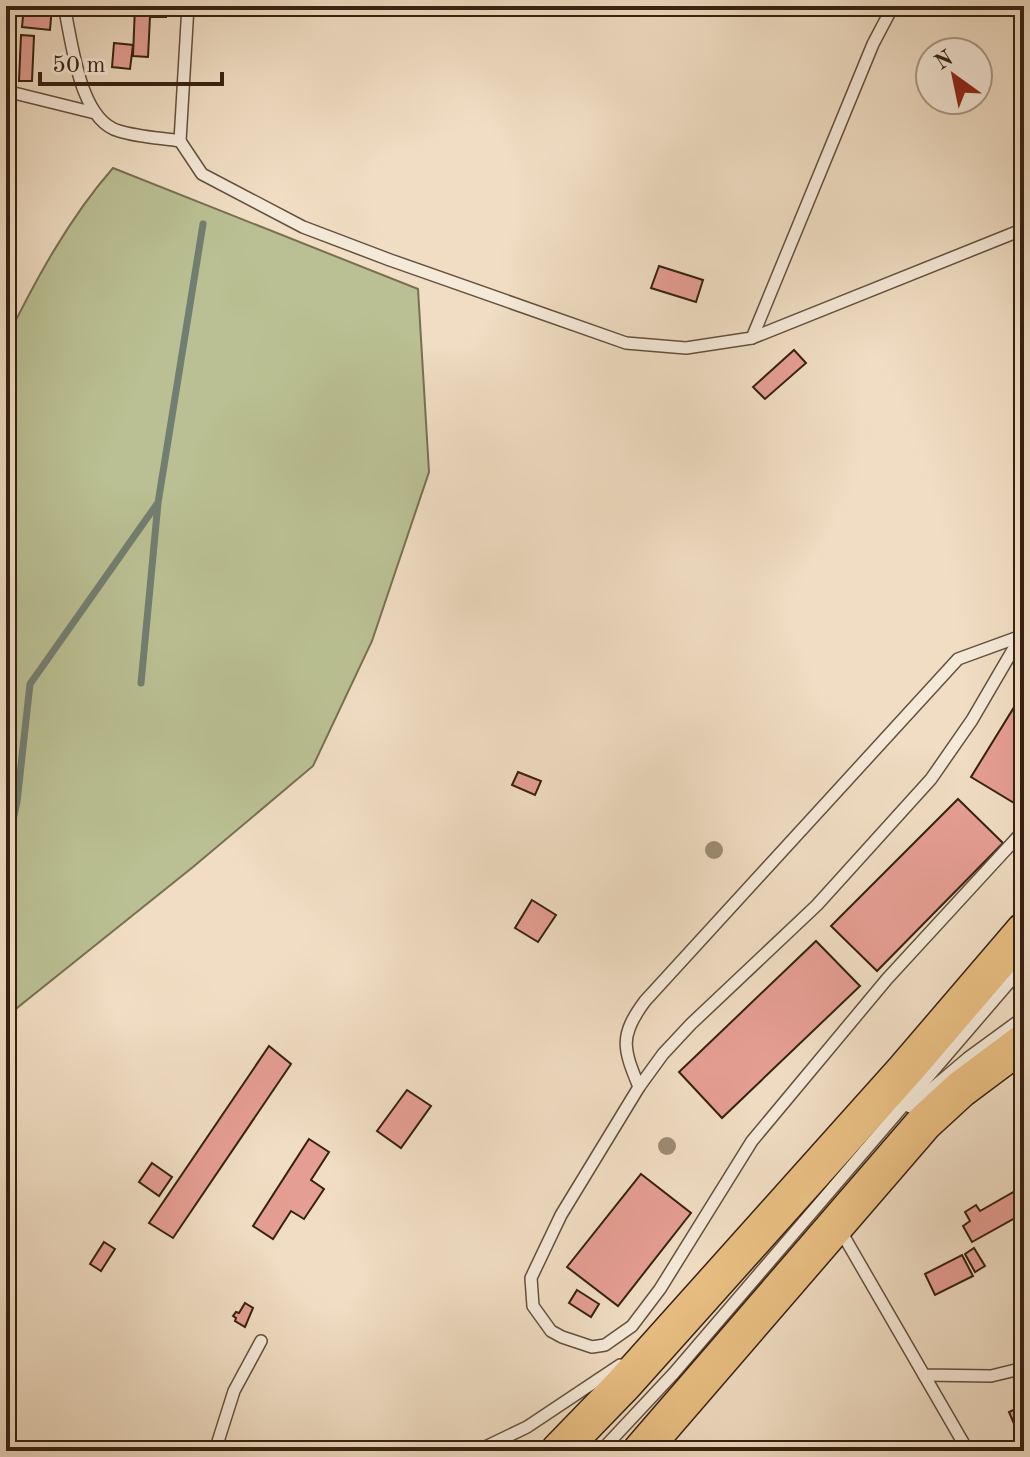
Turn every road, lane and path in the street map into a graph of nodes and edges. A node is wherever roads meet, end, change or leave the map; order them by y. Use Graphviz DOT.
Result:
graph roads {
  1 [pos="64,6"];
  2 [pos="188,6"];
  3 [pos="893,6"];
  4 [pos="6,91"];
  5 [pos="95,113"];
  6 [pos="180,141"];
  7 [pos="1024,229"];
  8 [pos="752,338"];
  9 [pos="1022,634"];
  10 [pos="1024,830"];
  11 [pos="1024,931"];
  12 [pos="1024,965"];
  13 [pos="1024,1017"];
  14 [pos="1024,1042"];
  15 [pos="639,1087"];
  16 [pos="864,1152"];
  17 [pos="837,1224"];
  18 [pos="668,1334"];
  19 [pos="261,1341"];
  20 [pos="1024,1368"];
  21 [pos="924,1375"];
  22 [pos="215,1451"];
  23 [pos="477,1451"];
  24 [pos="559,1451"];
  25 [pos="601,1451"];
  26 [pos="641,1451"];
  27 [pos="968,1451"];
  1 -- 5 [label="lane"];
  2 -- 6 [label="lane"];
  3 -- 8 [label="lane"];
  4 -- 5 [label="lane"];
  5 -- 6 [label="lane"];
  6 -- 8 [label="lane"];
  7 -- 8 [label="lane"];
  9 -- 15 [label="lane"];
  9 -- 15 [label="lane"];
  10 -- 15 [label="lane"];
  11 -- 18 [label="highway"];
  12 -- 16 [label="lane"];
  13 -- 16 [label="lane"];
  14 -- 17 [label="highway"];
  16 -- 25 [label="lane"];
  17 -- 21 [label="lane"];
  17 -- 26 [label="highway"];
  18 -- 23 [label="lane"];
  18 -- 24 [label="highway"];
  19 -- 22 [label="lane"];
  20 -- 21 [label="lane"];
  21 -- 27 [label="lane"];
}
